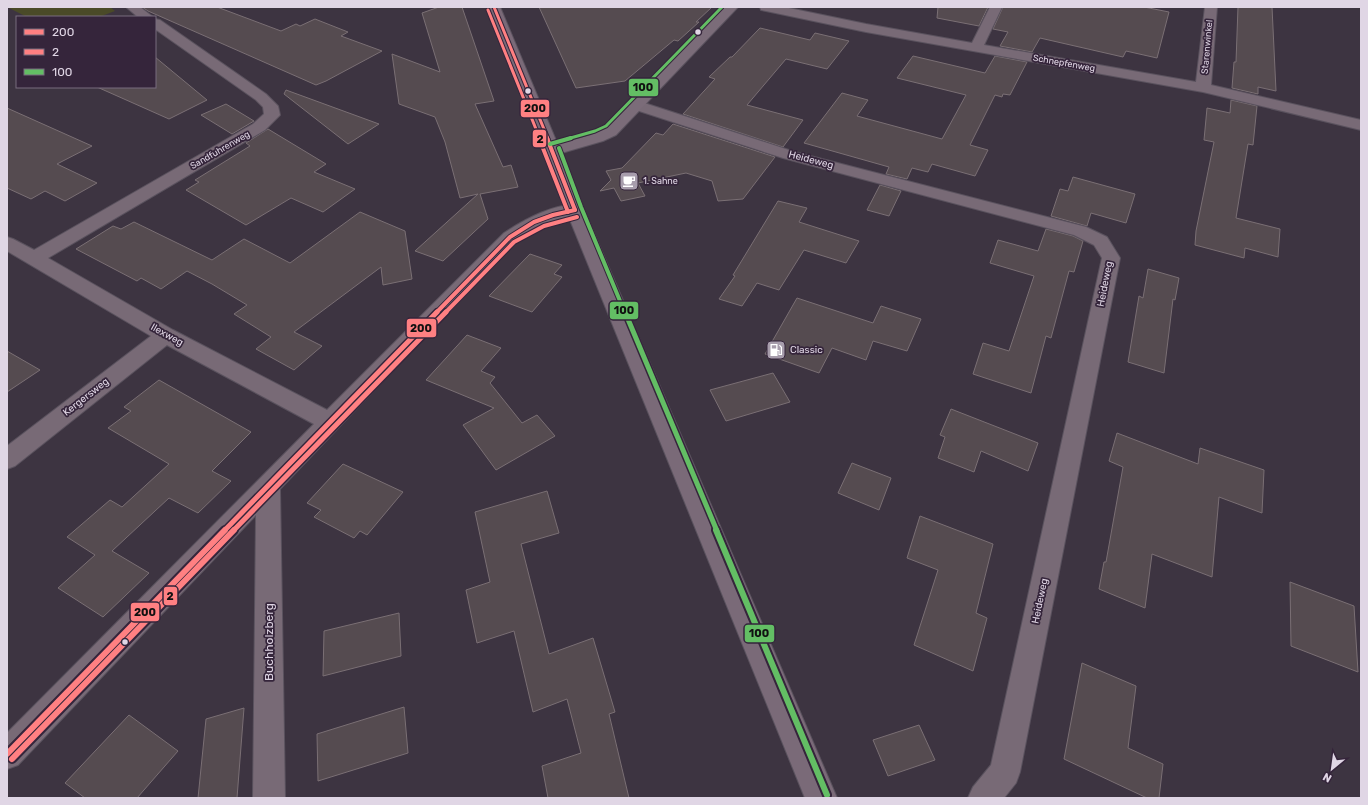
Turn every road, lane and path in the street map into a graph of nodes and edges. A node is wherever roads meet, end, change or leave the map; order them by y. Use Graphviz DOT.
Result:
graph roads {
  1 [pos="132,7"];
  2 [pos="494,7"];
  3 [pos="732,7"];
  4 [pos="766,7"];
  5 [pos="996,7"];
  6 [pos="1210,7"];
  7 [pos="145,16"];
  8 [pos="156,24"];
  9 [pos="976,48"];
  10 [pos="1203,88"];
  11 [pos="635,105"];
  12 [pos="1361,125"];
  13 [pos="552,150"];
  14 [pos="575,210"];
  15 [pos="7,243"];
  16 [pos="34,258"];
  17 [pos="166,335"];
  18 [pos="330,422"];
  19 [pos="7,459"];
  20 [pos="268,485"];
  21 [pos="7,754"];
  22 [pos="269,798"];
  23 [pos="821,798"];
  24 [pos="984,798"];
  1 -- 7 [label="street"];
  2 -- 13 [label="main road"];
  3 -- 11 [label="main road"];
  4 -- 9 [label="street, Schnepfenweg"];
  5 -- 9 [label="street"];
  6 -- 10 [label="street, Starenwinkel"];
  8 -- 16 [label="street, Sandfuhrenweg"];
  9 -- 10 [label="street, Schnepfenweg"];
  10 -- 12 [label="street, Schnepfenweg"];
  11 -- 13 [label="main road"];
  11 -- 24 [label="street, Heideweg"];
  13 -- 14 [label="main road"];
  14 -- 18 [label="street"];
  14 -- 23 [label="main road"];
  15 -- 16 [label="street, Ilexweg"];
  16 -- 17 [label="street, Ilexweg"];
  17 -- 18 [label="street, Ilexweg"];
  17 -- 19 [label="street, Kergersweg"];
  18 -- 20 [label="street"];
  20 -- 21 [label="street"];
  20 -- 22 [label="street, Buchholzberg"];
}
